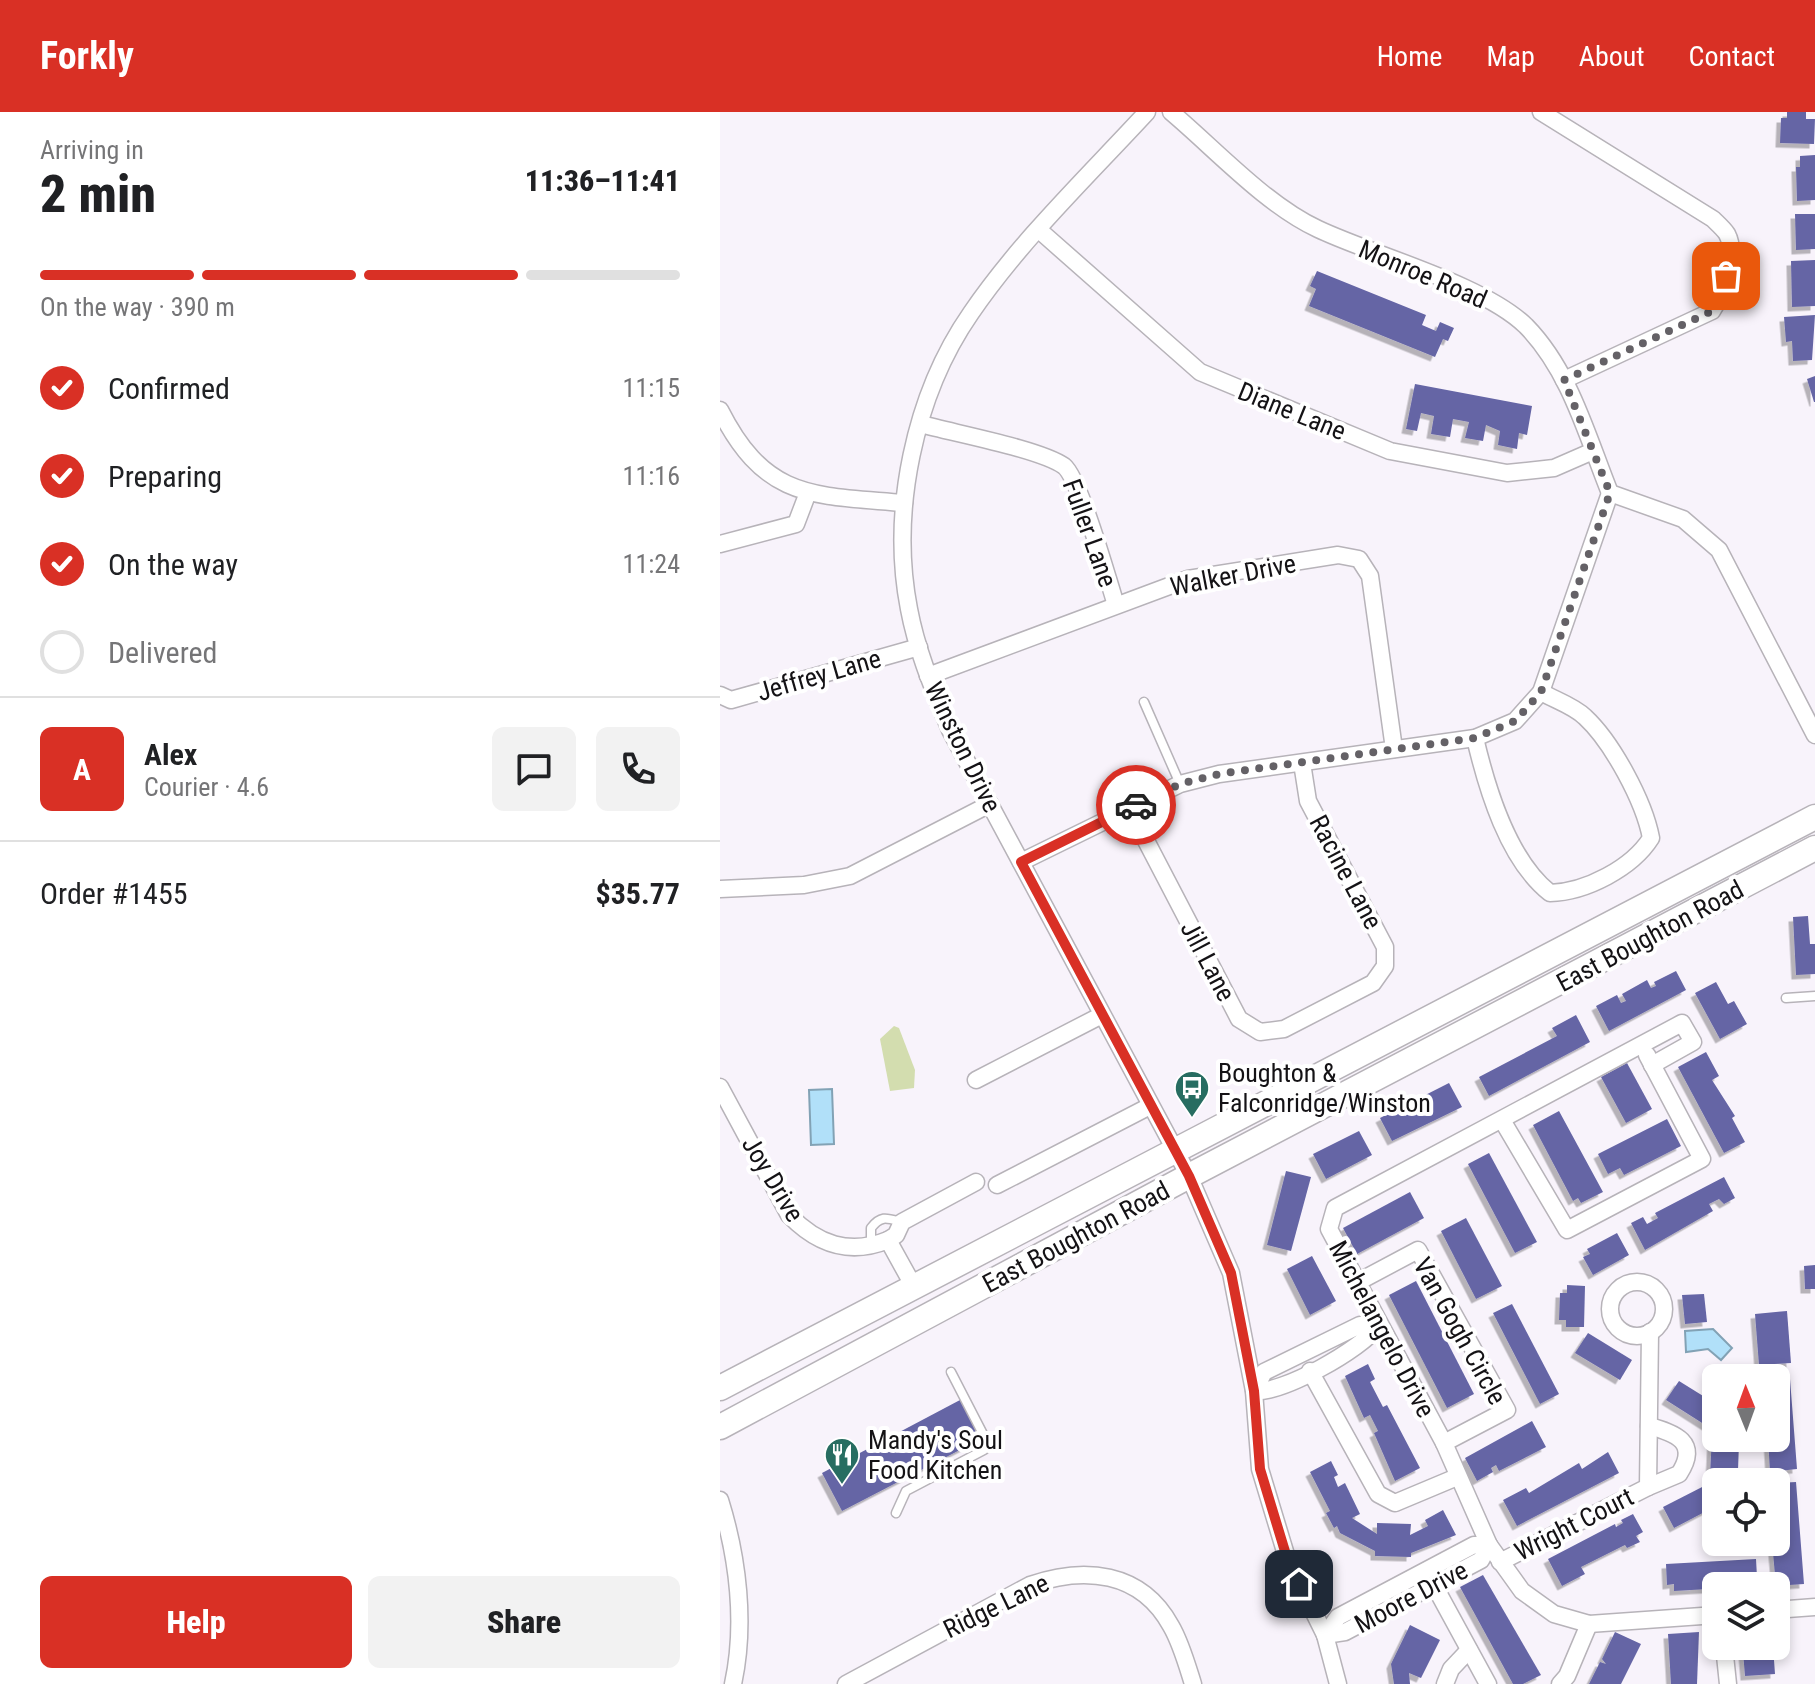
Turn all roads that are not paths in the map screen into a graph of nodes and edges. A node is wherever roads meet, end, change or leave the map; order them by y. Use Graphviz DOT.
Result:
graph roads {
  1 [pos="1147,112"];
  2 [pos="1171,112"];
  3 [pos="1541,112"];
  4 [pos="1039,230"];
  5 [pos="1564,380"];
  6 [pos="720,410"];
  7 [pos="921,424"];
  8 [pos="1593,451"];
  9 [pos="1610,493"];
  10 [pos="807,495"];
  11 [pos="904,503"];
  12 [pos="720,544"];
  13 [pos="1116,605"];
  14 [pos="919,647"];
  15 [pos="928,676"];
  16 [pos="1541,692"];
  17 [pos="720,695"];
  18 [pos="1144,702"];
  19 [pos="1815,735"];
  20 [pos="1475,738"];
  21 [pos="1394,749"];
  22 [pos="1302,763"];
  23 [pos="1180,784"];
  24 [pos="990,804"];
  25 [pos="1129,808"];
  26 [pos="1815,817"];
  27 [pos="1815,848"];
  28 [pos="1021,862"];
  29 [pos="720,889"];
  30 [pos="1815,996"];
  31 [pos="1786,998"];
  32 [pos="1335,1003"];
  33 [pos="1102,1015"];
  34 [pos="1642,1045"];
  35 [pos="1652,1065"];
  36 [pos="976,1080"];
  37 [pos="720,1087"];
  38 [pos="1150,1106"];
  39 [pos="1502,1120"];
  40 [pos="1175,1150"];
  41 [pos="1189,1176"];
  42 [pos="976,1182"];
  43 [pos="997,1185"];
  44 [pos="902,1222"];
  45 [pos="888,1240"];
  46 [pos="871,1247"];
  47 [pos="1356,1283"];
  48 [pos="914,1287"];
  49 [pos="1378,1326"];
  50 [pos="1650,1332"];
  51 [pos="1310,1371"];
  52 [pos="951,1372"];
  53 [pos="720,1388"];
  54 [pos="1254,1391"];
  55 [pos="1649,1426"];
  56 [pos="720,1427"];
  57 [pos="1444,1443"];
  58 [pos="1457,1477"];
  59 [pos="1648,1487"];
  60 [pos="720,1502"];
  61 [pos="896,1513"];
  62 [pos="1489,1545"];
  63 [pos="726,1556"];
  64 [pos="1500,1562"];
  65 [pos="1434,1585"];
  66 [pos="1815,1607"];
  67 [pos="1790,1609"];
  68 [pos="1702,1616"];
  69 [pos="1589,1624"];
  70 [pos="1325,1635"];
  71 [pos="1469,1650"];
  72 [pos="1725,1660"];
  73 [pos="733,1684"];
  74 [pos="846,1684"];
  75 [pos="1193,1684"];
  76 [pos="1338,1684"];
  77 [pos="1445,1684"];
  78 [pos="1488,1684"];
  79 [pos="1560,1684"];
  80 [pos="1728,1684"];
  1 -- 4 [label="street, Winston Drive"];
  2 -- 5 [label="street, Monroe Road"];
  3 -- 5 [label="street"];
  4 -- 7 [label="street, Winston Drive"];
  4 -- 8 [label="street, Diane Lane"];
  5 -- 8 [label="street, Monroe Road"];
  6 -- 10 [label="street"];
  7 -- 11 [label="street, Winston Drive"];
  7 -- 13 [label="street, Fuller Lane"];
  8 -- 9 [label="street, Monroe Road"];
  9 -- 16 [label="street"];
  9 -- 19 [label="street"];
  10 -- 11 [label="street"];
  10 -- 12 [label="street"];
  11 -- 14 [label="street, Winston Drive"];
  13 -- 15 [label="street, Walker Drive"];
  13 -- 21 [label="street, Walker Drive"];
  14 -- 15 [label="street, Winston Drive"];
  14 -- 17 [label="street, Jeffrey Lane"];
  15 -- 24 [label="street, Winston Drive"];
  16 -- 20 [label="street"];
  16 -- 20 [label="street"];
  18 -- 23 [label="lane"];
  20 -- 21 [label="street"];
  21 -- 22 [label="street"];
  22 -- 23 [label="street"];
  22 -- 32 [label="street, Racine Lane"];
  23 -- 25 [label="street"];
  24 -- 28 [label="street, Winston Drive"];
  24 -- 29 [label="street"];
  25 -- 28 [label="street"];
  25 -- 32 [label="street, Jill Lane"];
  26 -- 40 [label="main road, East Boughton Road"];
  27 -- 41 [label="main road, East Boughton Road"];
  28 -- 33 [label="street, Winston Drive"];
  30 -- 31 [label="lane"];
  33 -- 36 [label="street"];
  33 -- 38 [label="street, Winston Drive"];
  34 -- 35 [label="street"];
  34 -- 35 [label="street, Michelangelo Drive"];
  34 -- 39 [label="street, Michelangelo Drive"];
  35 -- 39 [label="street"];
  37 -- 46 [label="street, Joy Drive"];
  38 -- 40 [label="street, Winston Drive"];
  38 -- 43 [label="street"];
  39 -- 47 [label="street, Michelangelo Drive"];
  40 -- 41 [label="street, Winston Drive"];
  40 -- 48 [label="main road, East Boughton Road"];
  41 -- 54 [label="street, Winston Drive"];
  41 -- 56 [label="main road, East Boughton Road"];
  42 -- 44 [label="street"];
  44 -- 45 [label="street"];
  44 -- 46 [label="lane"];
  45 -- 46 [label="street, Joy Drive"];
  45 -- 48 [label="street"];
  47 -- 49 [label="street, Michelangelo Drive"];
  47 -- 57 [label="street, Van Gogh Circle"];
  48 -- 53 [label="main road, East Boughton Road"];
  49 -- 51 [label="street"];
  49 -- 54 [label="street"];
  49 -- 57 [label="street, Michelangelo Drive"];
  50 -- 55 [label="street, Wright Court"];
  51 -- 54 [label="street"];
  51 -- 58 [label="street"];
  52 -- 61 [label="lane"];
  54 -- 70 [label="street, Winston Drive"];
  55 -- 59 [label="street, Wright Court"];
  55 -- 59 [label="street, Wright Court"];
  57 -- 58 [label="street, Michelangelo Drive"];
  58 -- 62 [label="street, Michelangelo Drive"];
  59 -- 64 [label="street, Wright Court"];
  60 -- 63 [label="street"];
  62 -- 64 [label="street, Michelangelo Drive"];
  62 -- 65 [label="street, Moore Drive"];
  62 -- 70 [label="street, Moore Drive"];
  63 -- 73 [label="street"];
  64 -- 69 [label="street, Michelangelo Drive"];
  65 -- 70 [label="street, Moore Drive"];
  65 -- 71 [label="street"];
  66 -- 67 [label="street"];
  68 -- 69 [label="street, Michelangelo Drive"];
  69 -- 79 [label="street"];
  70 -- 76 [label="street, Winston Drive"];
  71 -- 77 [label="street"];
  71 -- 78 [label="street"];
  72 -- 80 [label="street"];
  74 -- 75 [label="street, Ridge Lane"];
}
